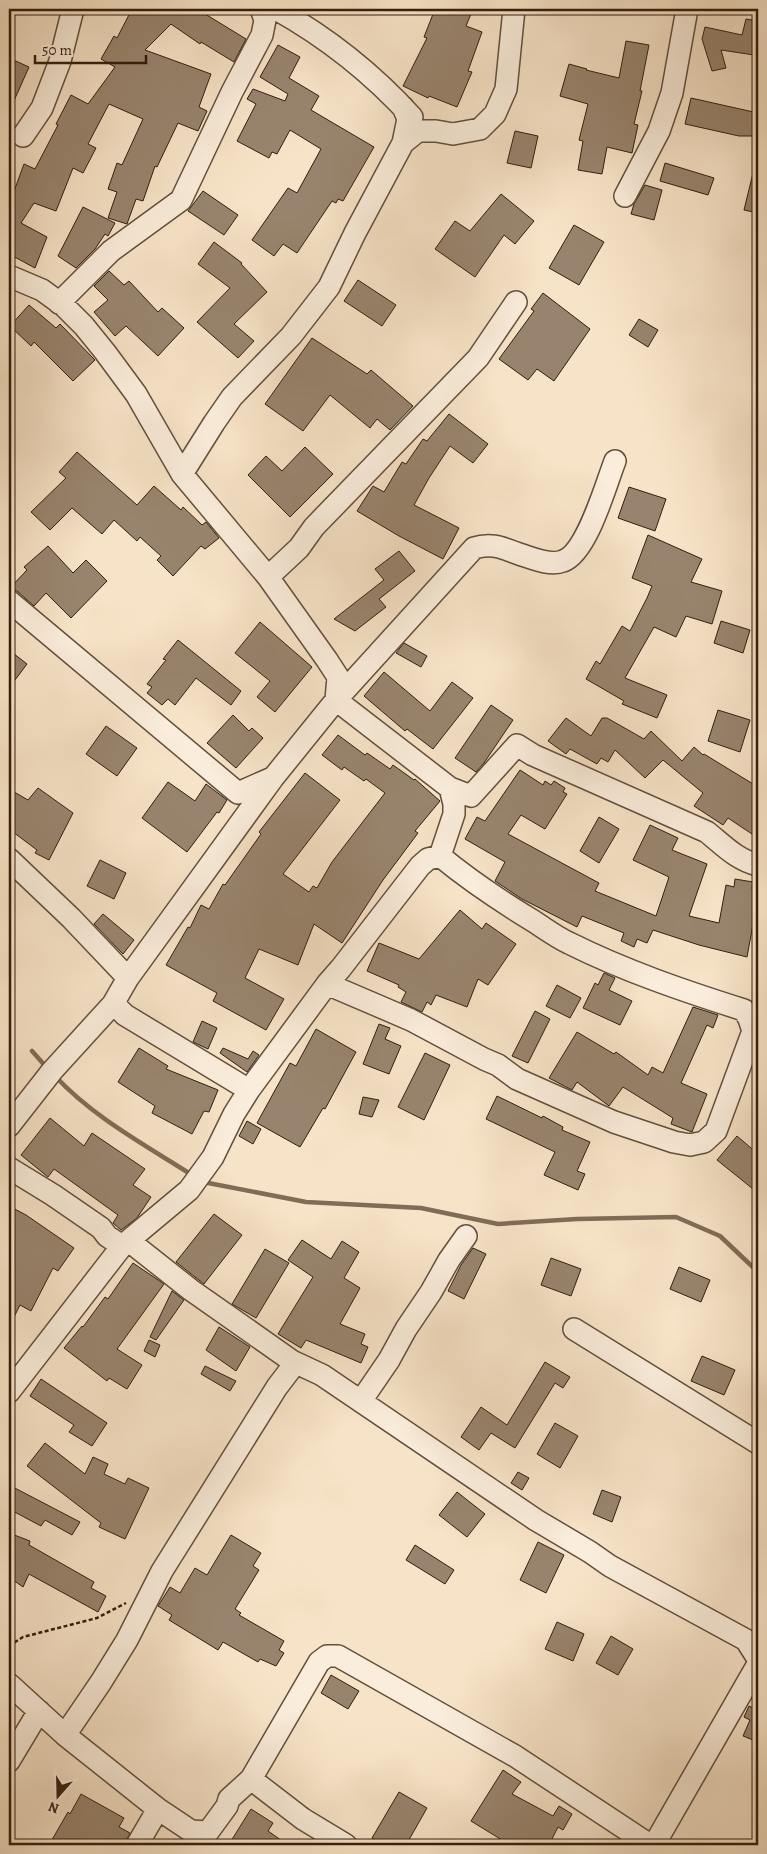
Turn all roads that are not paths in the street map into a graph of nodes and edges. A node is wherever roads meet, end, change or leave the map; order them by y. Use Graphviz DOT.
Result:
graph roads {
  1 [pos="73,9"];
  2 [pos="261,9"];
  3 [pos="276,9"];
  4 [pos="514,9"];
  5 [pos="687,9"];
  6 [pos="403,107"];
  7 [pos="436,131"];
  8 [pos="23,136"];
  9 [pos="402,143"];
  10 [pos="625,196"];
  11 [pos="9,276"];
  12 [pos="516,302"];
  13 [pos="59,303"];
  14 [pos="615,461"];
  15 [pos="182,474"];
  16 [pos="268,577"];
  17 [pos="9,600"];
  18 [pos="336,700"];
  19 [pos="273,778"];
  20 [pos="450,788"];
  21 [pos="471,796"];
  22 [pos="454,814"];
  23 [pos="440,856"];
  24 [pos="9,859"];
  25 [pos="758,865"];
  26 [pos="128,978"];
  27 [pos="326,984"];
  28 [pos="113,1004"];
  29 [pos="249,1090"];
  30 [pos="9,1126"];
  31 [pos="9,1168"];
  32 [pos="466,1236"];
  33 [pos="126,1243"];
  34 [pos="574,1329"];
  35 [pos="292,1361"];
  36 [pos="9,1392"];
  37 [pos="361,1401"];
  38 [pos="758,1443"];
  39 [pos="758,1659"];
  40 [pos="758,1664"];
  41 [pos="9,1684"];
  42 [pos="39,1711"];
  43 [pos="65,1735"];
  44 [pos="9,1761"];
  45 [pos="251,1779"];
  46 [pos="158,1809"];
  47 [pos="198,1838"];
  48 [pos="137,1845"];
  49 [pos="346,1845"];
  50 [pos="650,1845"];
  51 [pos="654,1845"];
  1 -- 8 [label="street"];
  2 -- 13 [label="street"];
  3 -- 6 [label="street"];
  4 -- 7 [label="street"];
  5 -- 10 [label="street"];
  6 -- 7 [label="street"];
  6 -- 9 [label="street"];
  7 -- 9 [label="street"];
  9 -- 15 [label="street"];
  11 -- 13 [label="street"];
  12 -- 16 [label="street"];
  13 -- 15 [label="street"];
  14 -- 18 [label="street"];
  15 -- 16 [label="street"];
  16 -- 18 [label="street"];
  17 -- 19 [label="street"];
  18 -- 19 [label="street"];
  18 -- 20 [label="street"];
  19 -- 26 [label="street"];
  20 -- 21 [label="street"];
  20 -- 22 [label="street"];
  21 -- 22 [label="street"];
  21 -- 25 [label="street"];
  22 -- 23 [label="street"];
  23 -- 27 [label="street"];
  23 -- 27 [label="street"];
  24 -- 26 [label="street"];
  26 -- 28 [label="street"];
  27 -- 29 [label="street"];
  28 -- 29 [label="street"];
  28 -- 30 [label="street"];
  29 -- 33 [label="street"];
  31 -- 33 [label="street"];
  32 -- 37 [label="street"];
  33 -- 35 [label="street"];
  33 -- 36 [label="street"];
  34 -- 38 [label="street"];
  35 -- 37 [label="street"];
  35 -- 43 [label="street"];
  37 -- 39 [label="street"];
  40 -- 51 [label="street"];
  41 -- 42 [label="street"];
  42 -- 43 [label="street"];
  42 -- 44 [label="street"];
  43 -- 46 [label="street"];
  45 -- 47 [label="street"];
  45 -- 49 [label="street"];
  45 -- 50 [label="street"];
  46 -- 47 [label="street"];
  46 -- 48 [label="street"];
}
